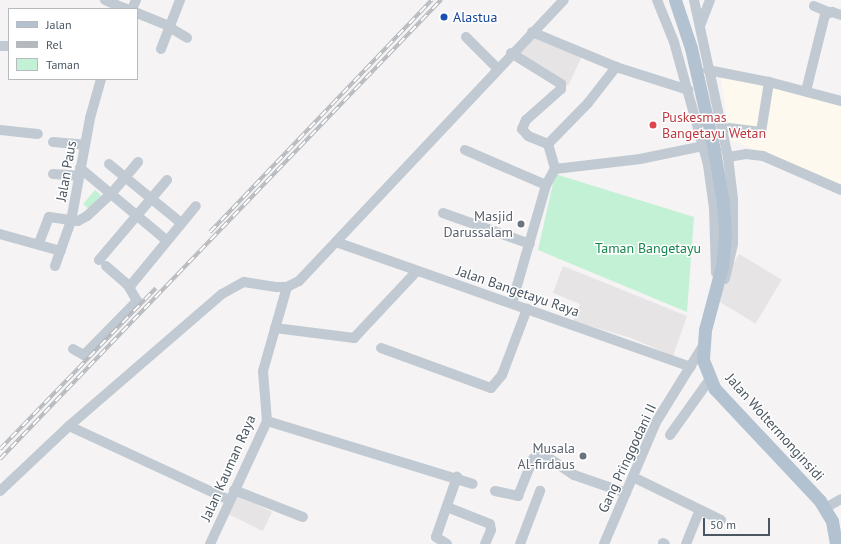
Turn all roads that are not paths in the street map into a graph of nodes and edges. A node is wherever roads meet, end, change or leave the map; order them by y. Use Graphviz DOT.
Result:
graph roads {
  1 [pos="105,0"];
  2 [pos="180,0"];
  3 [pos="564,0"];
  4 [pos="657,0"];
  5 [pos="675,0"];
  6 [pos="694,0"];
  7 [pos="710,0"];
  8 [pos="814,6"];
  9 [pos="116,7"];
  10 [pos="828,12"];
  11 [pos="138,13"];
  12 [pos="841,15"];
  13 [pos="170,26"];
  14 [pos="700,26"];
  15 [pos="532,32"];
  16 [pos="466,37"];
  17 [pos="187,38"];
  18 [pos="161,49"];
  19 [pos="511,53"];
  20 [pos="616,67"];
  21 [pos="497,68"];
  22 [pos="708,70"];
  23 [pos="101,80"];
  24 [pos="769,82"];
  25 [pos="688,90"];
  26 [pos="806,91"];
  27 [pos="841,101"];
  28 [pos="729,128"];
  29 [pos="0,130"];
  30 [pos="38,134"];
  31 [pos="53,142"];
  32 [pos="85,144"];
  33 [pos="548,144"];
  34 [pos="703,146"];
  35 [pos="465,150"];
  36 [pos="728,157"];
  37 [pos="138,162"];
  38 [pos="109,164"];
  39 [pos="555,169"];
  40 [pos="80,172"];
  41 [pos="53,174"];
  42 [pos="125,176"];
  43 [pos="167,180"];
  44 [pos="546,185"];
  45 [pos="841,190"];
  46 [pos="111,194"];
  47 [pos="152,199"];
  48 [pos="196,206"];
  49 [pos="443,212"];
  50 [pos="137,216"];
  51 [pos="71,221"];
  52 [pos="181,223"];
  53 [pos="0,234"];
  54 [pos="166,240"];
  55 [pos="336,242"];
  56 [pos="39,243"];
  57 [pos="530,244"];
  58 [pos="61,251"];
  59 [pos="55,266"];
  60 [pos="417,271"];
  61 [pos="127,284"];
  62 [pos="287,287"];
  63 [pos="716,293"];
  64 [pos="512,303"];
  65 [pos="527,308"];
  66 [pos="275,328"];
  67 [pos="704,345"];
  68 [pos="382,348"];
  69 [pos="73,349"];
  70 [pos="691,367"];
  71 [pos="710,379"];
  72 [pos="267,421"];
  73 [pos="70,426"];
  74 [pos="670,435"];
  75 [pos="633,476"];
  76 [pos="457,477"];
  77 [pos="473,484"];
  78 [pos="234,490"];
  79 [pos="0,491"];
  80 [pos="495,491"];
  81 [pos="540,491"];
  82 [pos="626,493"];
  83 [pos="841,499"];
  84 [pos="229,500"];
  85 [pos="447,507"];
  86 [pos="825,508"];
  87 [pos="700,510"];
  88 [pos="303,517"];
  89 [pos="721,520"];
  90 [pos="210,544"];
  91 [pos="447,544"];
  92 [pos="485,544"];
  93 [pos="520,544"];
  94 [pos="604,544"];
  95 [pos="686,544"];
  96 [pos="836,544"];
  1 -- 9 [label="street"];
  2 -- 13 [label="street"];
  3 -- 15 [label="street"];
  4 -- 25 [label="street"];
  5 -- 63 [label="main road, Jalan Woltermonginsidi"];
  6 -- 14 [label="street"];
  7 -- 14 [label="street"];
  8 -- 10 [label="street"];
  10 -- 12 [label="street"];
  10 -- 26 [label="street"];
  11 -- 13 [label="street"];
  13 -- 17 [label="street"];
  13 -- 18 [label="street"];
  14 -- 22 [label="street"];
  15 -- 19 [label="street"];
  15 -- 20 [label="street"];
  16 -- 21 [label="street"];
  19 -- 21 [label="street"];
  19 -- 33 [label="street"];
  20 -- 25 [label="street"];
  20 -- 33 [label="street"];
  21 -- 55 [label="street"];
  22 -- 24 [label="street"];
  22 -- 36 [label="street"];
  23 -- 32 [label="street, Jalan Paus"];
  24 -- 26 [label="street"];
  24 -- 28 [label="street"];
  25 -- 34 [label="street"];
  26 -- 27 [label="street"];
  29 -- 30 [label="street"];
  31 -- 32 [label="street"];
  32 -- 40 [label="street, Jalan Paus"];
  33 -- 39 [label="street"];
  34 -- 39 [label="street"];
  34 -- 63 [label="street"];
  35 -- 44 [label="street"];
  36 -- 45 [label="street"];
  36 -- 63 [label="street"];
  37 -- 42 [label="street"];
  38 -- 42 [label="street"];
  39 -- 44 [label="street"];
  40 -- 41 [label="street"];
  40 -- 46 [label="street"];
  40 -- 51 [label="street, Jalan Paus"];
  42 -- 46 [label="street"];
  42 -- 47 [label="street"];
  43 -- 47 [label="street"];
  44 -- 57 [label="street"];
  46 -- 50 [label="street"];
  46 -- 51 [label="street"];
  47 -- 50 [label="street"];
  47 -- 52 [label="street"];
  48 -- 52 [label="street"];
  49 -- 57 [label="street"];
  50 -- 54 [label="street"];
  50 -- 61 [label="street"];
  51 -- 56 [label="street"];
  51 -- 58 [label="street, Jalan Paus"];
  52 -- 54 [label="street"];
  53 -- 56 [label="street"];
  54 -- 61 [label="street"];
  55 -- 60 [label="street, Jalan Bangetayu Raya"];
  55 -- 62 [label="street"];
  56 -- 58 [label="street"];
  57 -- 64 [label="street"];
  58 -- 59 [label="street, Jalan Paus"];
  60 -- 64 [label="street, Jalan Bangetayu Raya"];
  60 -- 66 [label="street"];
  61 -- 69 [label="street"];
  62 -- 66 [label="street, Jalan Kauman Raya"];
  62 -- 73 [label="street"];
  63 -- 67 [label="main road, Jalan Woltermonginsidi"];
  64 -- 65 [label="street, Jalan Bangetayu Raya"];
  65 -- 68 [label="street"];
  65 -- 70 [label="street, Jalan Bangetayu Raya"];
  66 -- 72 [label="street, Jalan Kauman Raya"];
  67 -- 70 [label="street, Gang Pringgodani II"];
  67 -- 71 [label="main road, Jalan Woltermonginsidi"];
  70 -- 75 [label="street, Gang Pringgodani II"];
  71 -- 74 [label="street"];
  71 -- 86 [label="main road, Jalan Woltermonginsidi"];
  72 -- 76 [label="street"];
  72 -- 78 [label="street, Jalan Kauman Raya"];
  73 -- 79 [label="street"];
  73 -- 84 [label="street"];
  75 -- 82 [label="street, Gang Pringgodani II"];
  75 -- 87 [label="street"];
  76 -- 77 [label="street"];
  76 -- 85 [label="street"];
  78 -- 84 [label="street, Jalan Kauman Raya"];
  78 -- 88 [label="street"];
  80 -- 82 [label="street"];
  81 -- 93 [label="street"];
  82 -- 94 [label="street, Gang Pringgodani II"];
  83 -- 86 [label="street"];
  84 -- 90 [label="street, Jalan Kauman Raya"];
  85 -- 91 [label="street"];
  85 -- 92 [label="street"];
  86 -- 96 [label="main road, Jalan Woltermonginsidi"];
  87 -- 89 [label="street"];
  87 -- 95 [label="street"];
}
